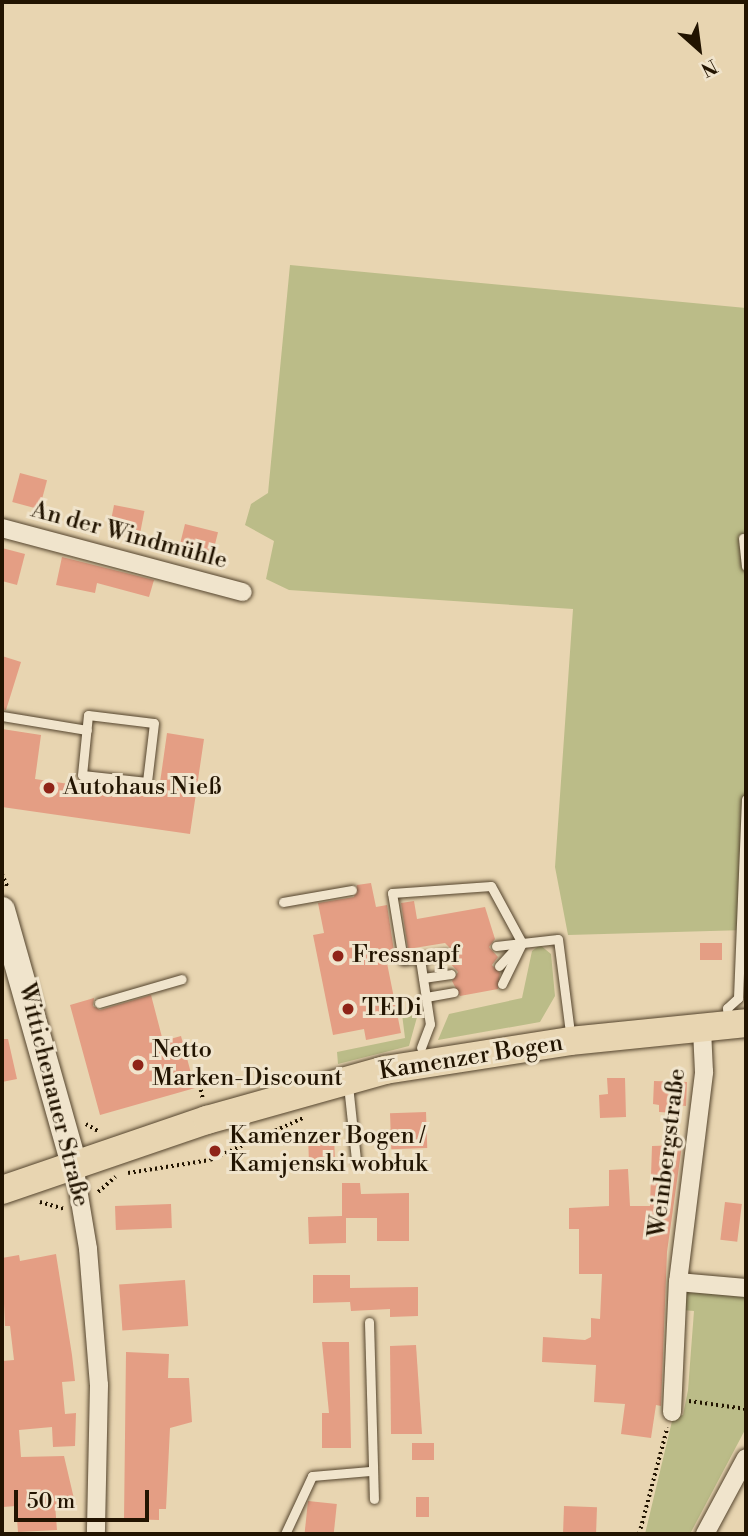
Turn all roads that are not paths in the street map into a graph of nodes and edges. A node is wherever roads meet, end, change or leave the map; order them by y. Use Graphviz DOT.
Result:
graph roads {
  1 [pos="2,528"];
  2 [pos="743,538"];
  3 [pos="746,566"];
  4 [pos="243,592"];
  5 [pos="2,716"];
  6 [pos="87,730"];
  7 [pos="746,799"];
  8 [pos="352,890"];
  9 [pos="6,902"];
  10 [pos="283,902"];
  11 [pos="522,943"];
  12 [pos="496,946"];
  13 [pos="447,954"];
  14 [pos="420,959"];
  15 [pos="499,965"];
  16 [pos="451,974"];
  17 [pos="423,978"];
  18 [pos="182,979"];
  19 [pos="502,984"];
  20 [pos="454,992"];
  21 [pos="426,997"];
  22 [pos="99,1003"];
  23 [pos="732,1014"];
  24 [pos="569,1025"];
  25 [pos="421,1047"];
  26 [pos="348,1079"];
  27 [pos="356,1160"];
  28 [pos="74,1165"];
  29 [pos="2,1189"];
  30 [pos="678,1282"];
  31 [pos="746,1288"];
  32 [pos="369,1322"];
  33 [pos="672,1405"];
  34 [pos="746,1458"];
  35 [pos="370,1471"];
  36 [pos="374,1499"];
  37 [pos="96,1534"];
  38 [pos="285,1534"];
  39 [pos="705,1534"];
  1 -- 4 [label="street, An der Windmühle"];
  2 -- 3 [label="lane"];
  5 -- 6 [label="lane"];
  6 -- 6 [label="lane"];
  7 -- 23 [label="lane"];
  8 -- 10 [label="lane"];
  9 -- 28 [label="main road, Wittichenauer Straße"];
  11 -- 12 [label="lane"];
  11 -- 14 [label="lane"];
  11 -- 15 [label="lane"];
  11 -- 19 [label="lane"];
  11 -- 24 [label="lane"];
  13 -- 14 [label="lane"];
  14 -- 17 [label="lane"];
  16 -- 17 [label="lane"];
  17 -- 21 [label="lane"];
  18 -- 22 [label="lane"];
  20 -- 21 [label="lane"];
  21 -- 25 [label="lane"];
  23 -- 26 [label="main road, Kamenzer Bogen"];
  23 -- 30 [label="street, Weinbergstraße"];
  26 -- 27 [label="lane"];
  26 -- 28 [label="main road, Kamenzer Bogen"];
  28 -- 29 [label="main road, Kamenzer Bogen"];
  28 -- 37 [label="street, Wittichenauer Straße"];
  30 -- 31 [label="street"];
  30 -- 33 [label="street, Weinbergstraße"];
  32 -- 35 [label="lane"];
  34 -- 39 [label="street"];
  35 -- 36 [label="lane"];
  35 -- 38 [label="lane"];
}
